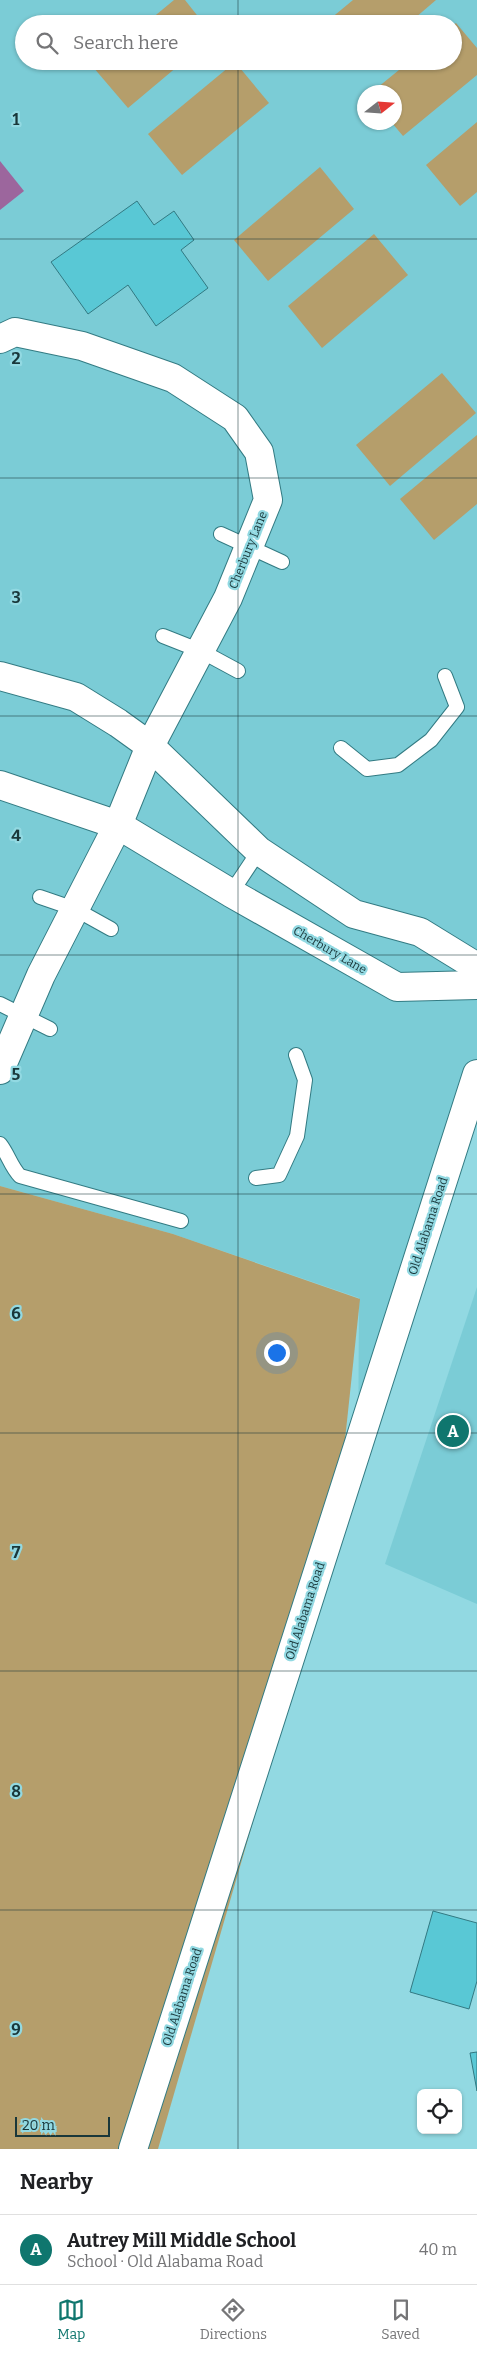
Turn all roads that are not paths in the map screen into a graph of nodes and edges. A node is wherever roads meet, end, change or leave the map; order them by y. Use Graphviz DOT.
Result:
graph roads {
  1 [pos="0,339"];
  2 [pos="221,534"];
  3 [pos="250,547"];
  4 [pos="282,562"];
  5 [pos="163,636"];
  6 [pos="201,651"];
  7 [pos="238,671"];
  8 [pos="0,676"];
  9 [pos="445,676"];
  10 [pos="150,746"];
  11 [pos="341,748"];
  12 [pos="0,785"];
  13 [pos="118,825"];
  14 [pos="259,851"];
  15 [pos="231,893"];
  16 [pos="40,897"];
  17 [pos="75,909"];
  18 [pos="111,929"];
  19 [pos="477,966"];
  20 [pos="477,985"];
  21 [pos="0,1004"];
  22 [pos="23,1018"];
  23 [pos="50,1029"];
  24 [pos="296,1055"];
  25 [pos="0,1070"];
  26 [pos="477,1074"];
  27 [pos="0,1144"];
  28 [pos="256,1178"];
  29 [pos="181,1221"];
  30 [pos="134,2149"];
  1 -- 3 [label="street, Cherbury Lane"];
  2 -- 3 [label="lane"];
  3 -- 4 [label="lane"];
  3 -- 6 [label="street, Cherbury Lane"];
  5 -- 6 [label="lane"];
  6 -- 7 [label="lane"];
  6 -- 10 [label="street, Cherbury Lane"];
  8 -- 10 [label="street"];
  9 -- 11 [label="lane"];
  10 -- 13 [label="street, Cherbury Lane"];
  10 -- 14 [label="street"];
  12 -- 13 [label="street, Cherbury Lane"];
  13 -- 15 [label="street, Cherbury Lane"];
  13 -- 17 [label="street, Cherbury Lane"];
  14 -- 15 [label="lane"];
  14 -- 19 [label="street"];
  15 -- 20 [label="street, Cherbury Lane"];
  16 -- 17 [label="lane"];
  17 -- 18 [label="lane"];
  17 -- 22 [label="street, Cherbury Lane"];
  21 -- 22 [label="lane"];
  22 -- 23 [label="lane"];
  22 -- 25 [label="street, Cherbury Lane"];
  24 -- 28 [label="lane"];
  26 -- 30 [label="street, Old Alabama Road"];
  27 -- 29 [label="lane"];
}
